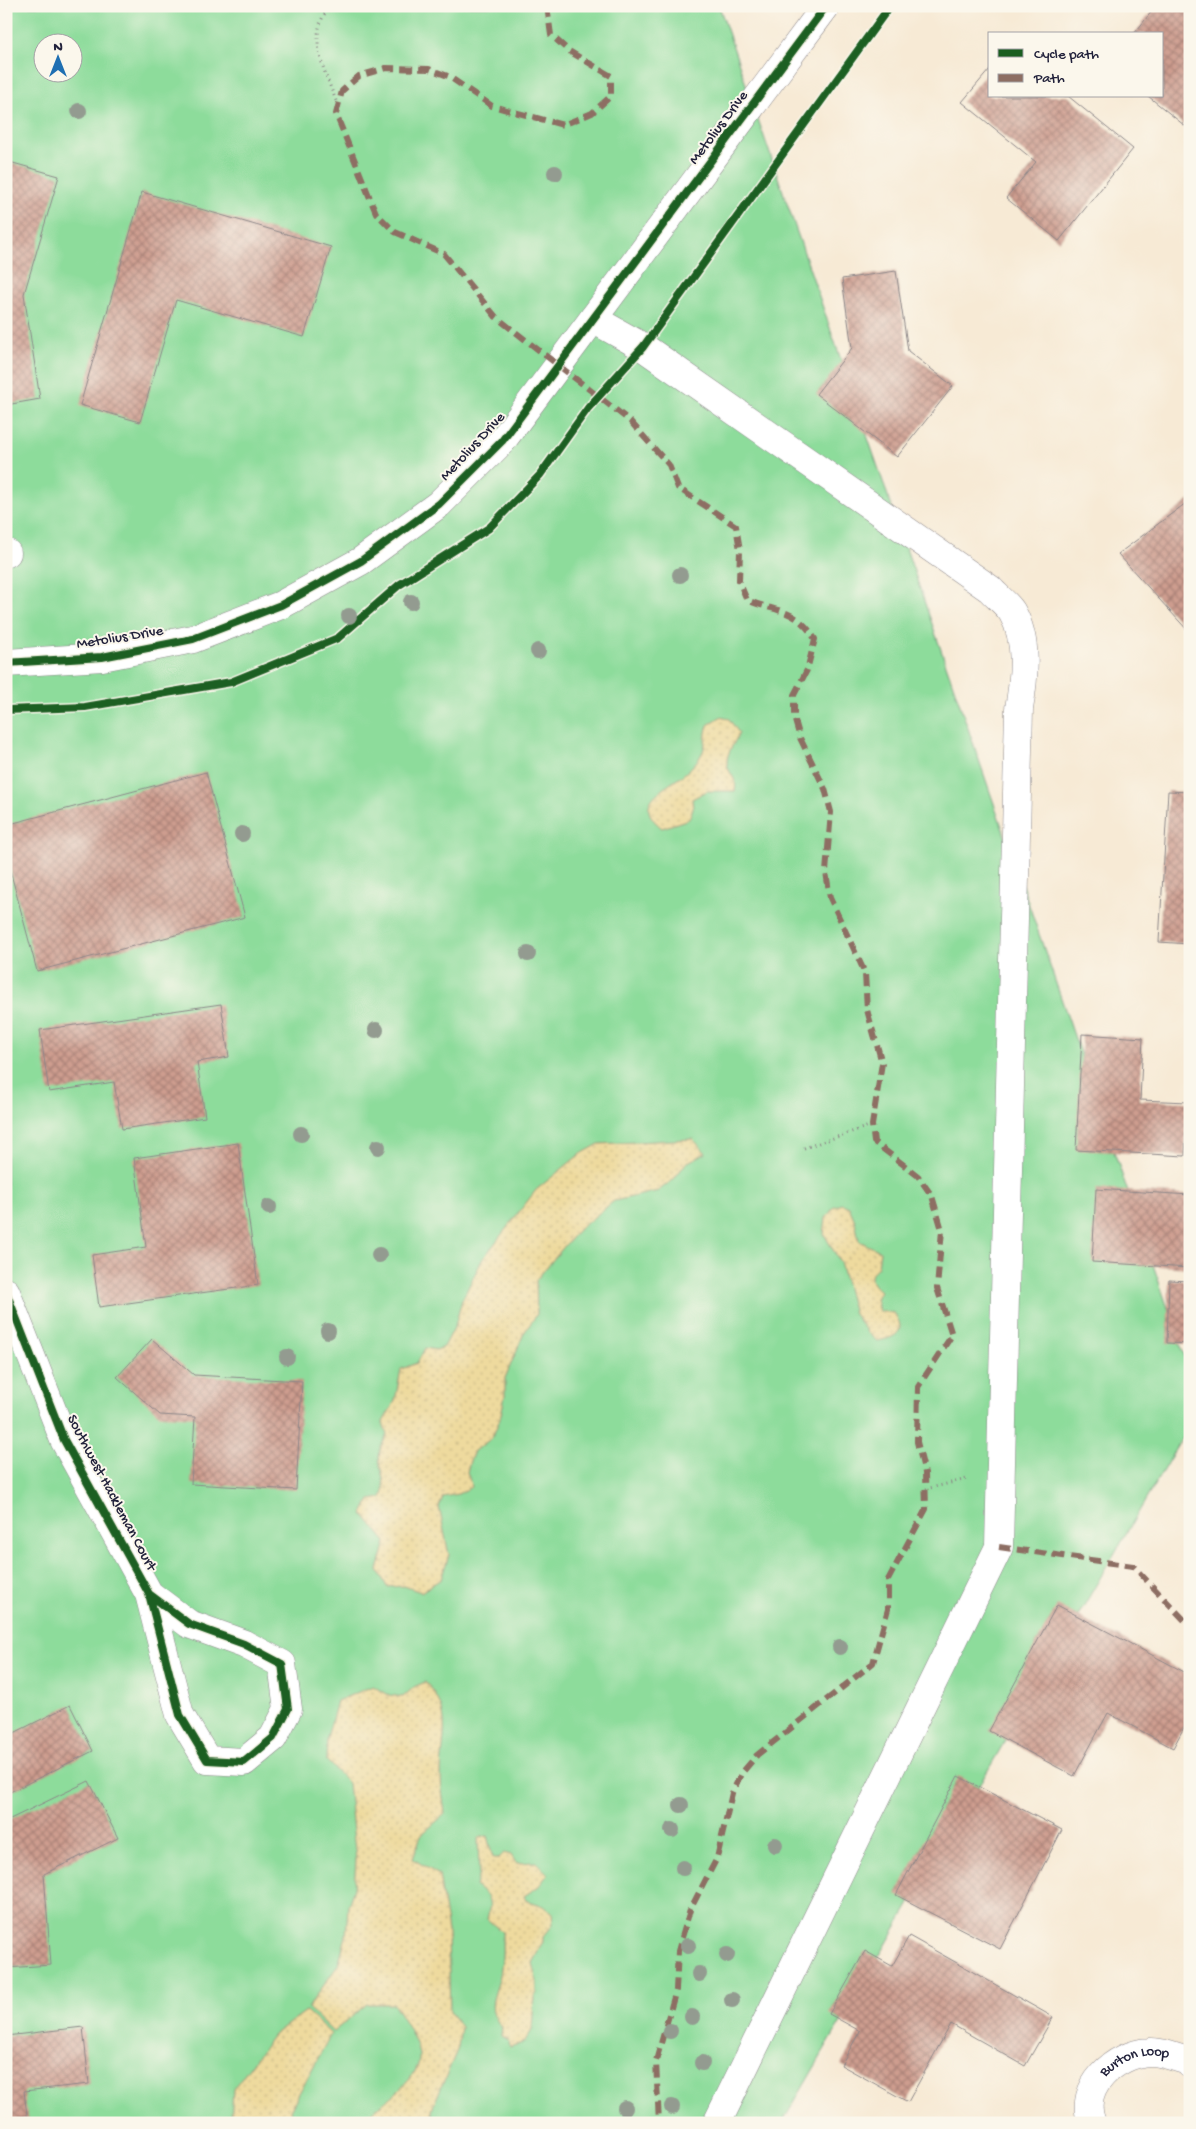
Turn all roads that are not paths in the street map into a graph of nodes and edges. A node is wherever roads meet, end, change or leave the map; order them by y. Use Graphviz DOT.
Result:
graph roads {
  1 [pos="826,6"];
  2 [pos="593,319"];
  3 [pos="6,663"];
  4 [pos="6,1292"];
  5 [pos="149,1594"];
  6 [pos="1190,2064"];
  7 [pos="717,2123"];
  8 [pos="1092,2123"];
  1 -- 2 [label="street, Metolius Drive"];
  2 -- 3 [label="street, Metolius Drive"];
  2 -- 7 [label="street"];
  4 -- 5 [label="street, Southwest Hackleman Court"];
  5 -- 5 [label="street, Southwest Hackleman Court"];
  6 -- 8 [label="street, Burton Loop"];
}
